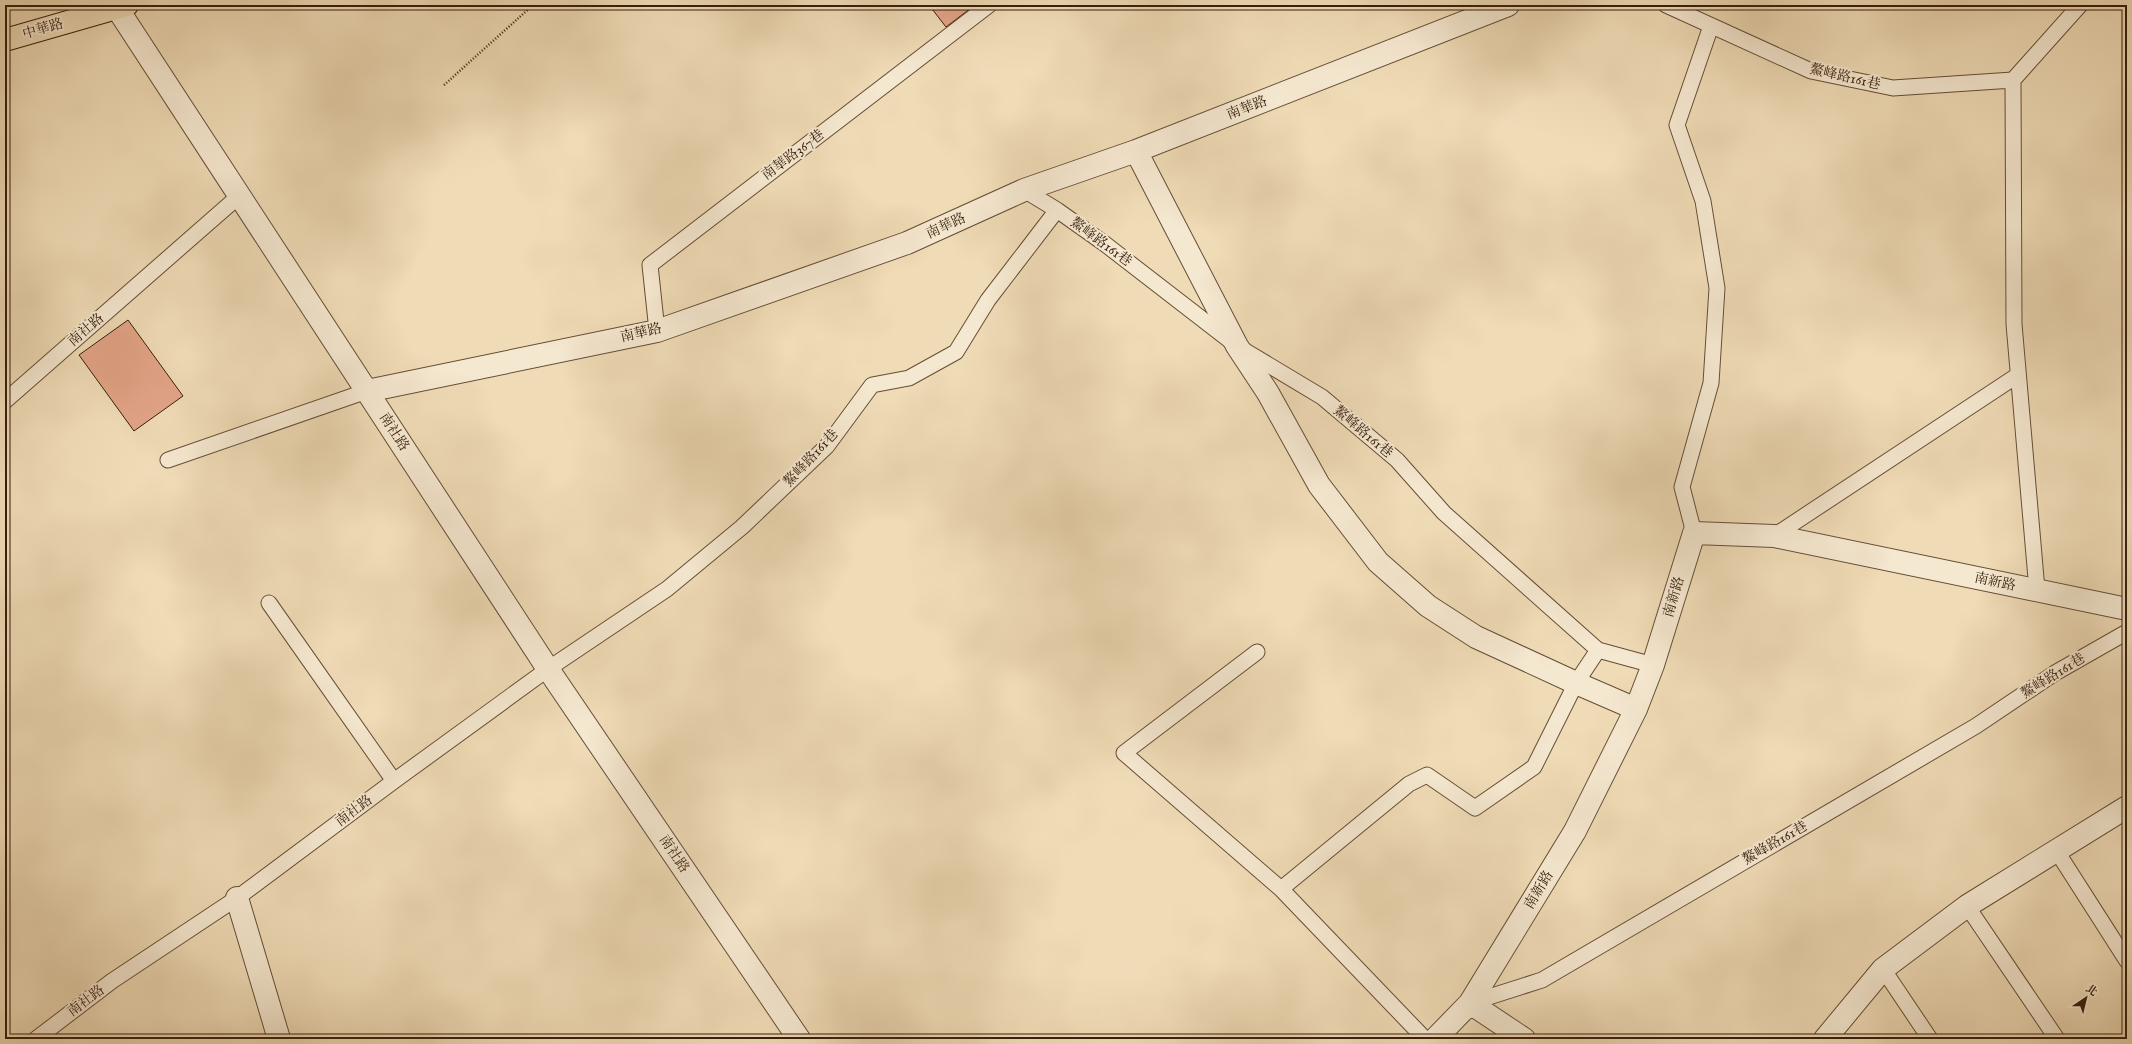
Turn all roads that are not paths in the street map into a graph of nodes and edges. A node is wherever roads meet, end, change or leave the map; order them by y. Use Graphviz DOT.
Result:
graph roads {
  1 [pos="989,5"];
  2 [pos="1508,5"];
  3 [pos="1666,5"];
  4 [pos="2080,5"];
  5 [pos="120,6"];
  6 [pos="1711,26"];
  7 [pos="5,40"];
  8 [pos="2013,80"];
  9 [pos="1136,151"];
  10 [pos="1024,190"];
  11 [pos="239,196"];
  12 [pos="1057,210"];
  13 [pos="657,331"];
  14 [pos="1237,346"];
  15 [pos="2018,375"];
  16 [pos="367,391"];
  17 [pos="5,401"];
  18 [pos="168,460"];
  19 [pos="1694,533"];
  20 [pos="1774,536"];
  21 [pos="2037,590"];
  22 [pos="269,603"];
  23 [pos="2127,609"];
  24 [pos="2127,632"];
  25 [pos="1598,650"];
  26 [pos="1257,652"];
  27 [pos="1653,665"];
  28 [pos="548,669"];
  29 [pos="1576,683"];
  30 [pos="1636,709"];
  31 [pos="394,780"];
  32 [pos="2127,807"];
  33 [pos="2056,850"];
  34 [pos="1281,889"];
  35 [pos="237,898"];
  36 [pos="1967,906"];
  37 [pos="2127,961"];
  38 [pos="1883,969"];
  39 [pos="1470,1003"];
  40 [pos="36,1039"];
  41 [pos="279,1039"];
  42 [pos="799,1039"];
  43 [pos="1425,1039"];
  44 [pos="1435,1039"];
  45 [pos="1524,1039"];
  46 [pos="1825,1039"];
  47 [pos="1930,1039"];
  48 [pos="2057,1039"];
  1 -- 13 [label="lane, 南華路367巷"];
  2 -- 9 [label="street, 南華路"];
  3 -- 6 [label="lane, 鰲峰路161巷"];
  4 -- 8 [label="lane"];
  5 -- 7 [label="main road, 中華路"];
  5 -- 11 [label="street, 南社路"];
  6 -- 8 [label="lane, 鰲峰路161巷"];
  6 -- 19 [label="lane"];
  8 -- 15 [label="lane"];
  9 -- 10 [label="street, 南華路"];
  9 -- 14 [label="street"];
  10 -- 12 [label="lane, 鰲峰路161巷"];
  10 -- 13 [label="street, 南華路"];
  11 -- 16 [label="street, 南社路"];
  11 -- 17 [label="lane, 南社路"];
  12 -- 14 [label="lane, 鰲峰路161巷"];
  12 -- 28 [label="lane, 鰲峰路161巷"];
  13 -- 16 [label="street, 南華路"];
  14 -- 25 [label="lane, 鰲峰路161巷"];
  14 -- 29 [label="street"];
  15 -- 20 [label="lane"];
  15 -- 21 [label="lane"];
  16 -- 18 [label="lane"];
  16 -- 28 [label="street, 南社路"];
  19 -- 20 [label="street, 南新路"];
  19 -- 27 [label="street, 南新路"];
  20 -- 21 [label="street, 南新路"];
  21 -- 23 [label="street, 南新路"];
  22 -- 31 [label="lane"];
  24 -- 39 [label="lane, 鰲峰路161巷"];
  25 -- 27 [label="lane, 鰲峰路161巷"];
  25 -- 29 [label="lane"];
  26 -- 34 [label="lane"];
  27 -- 30 [label="street, 南新路"];
  28 -- 31 [label="lane, 南社路"];
  28 -- 42 [label="street, 南社路"];
  29 -- 30 [label="street"];
  29 -- 34 [label="lane"];
  30 -- 39 [label="street, 南新路"];
  31 -- 35 [label="lane, 南社路"];
  32 -- 33 [label="street"];
  33 -- 36 [label="street"];
  33 -- 37 [label="lane"];
  34 -- 43 [label="lane"];
  35 -- 40 [label="lane, 南社路"];
  35 -- 41 [label="street"];
  36 -- 38 [label="street"];
  36 -- 48 [label="lane"];
  38 -- 46 [label="street"];
  38 -- 47 [label="lane"];
  39 -- 44 [label="street, 南新路"];
  39 -- 45 [label="street"];
}
